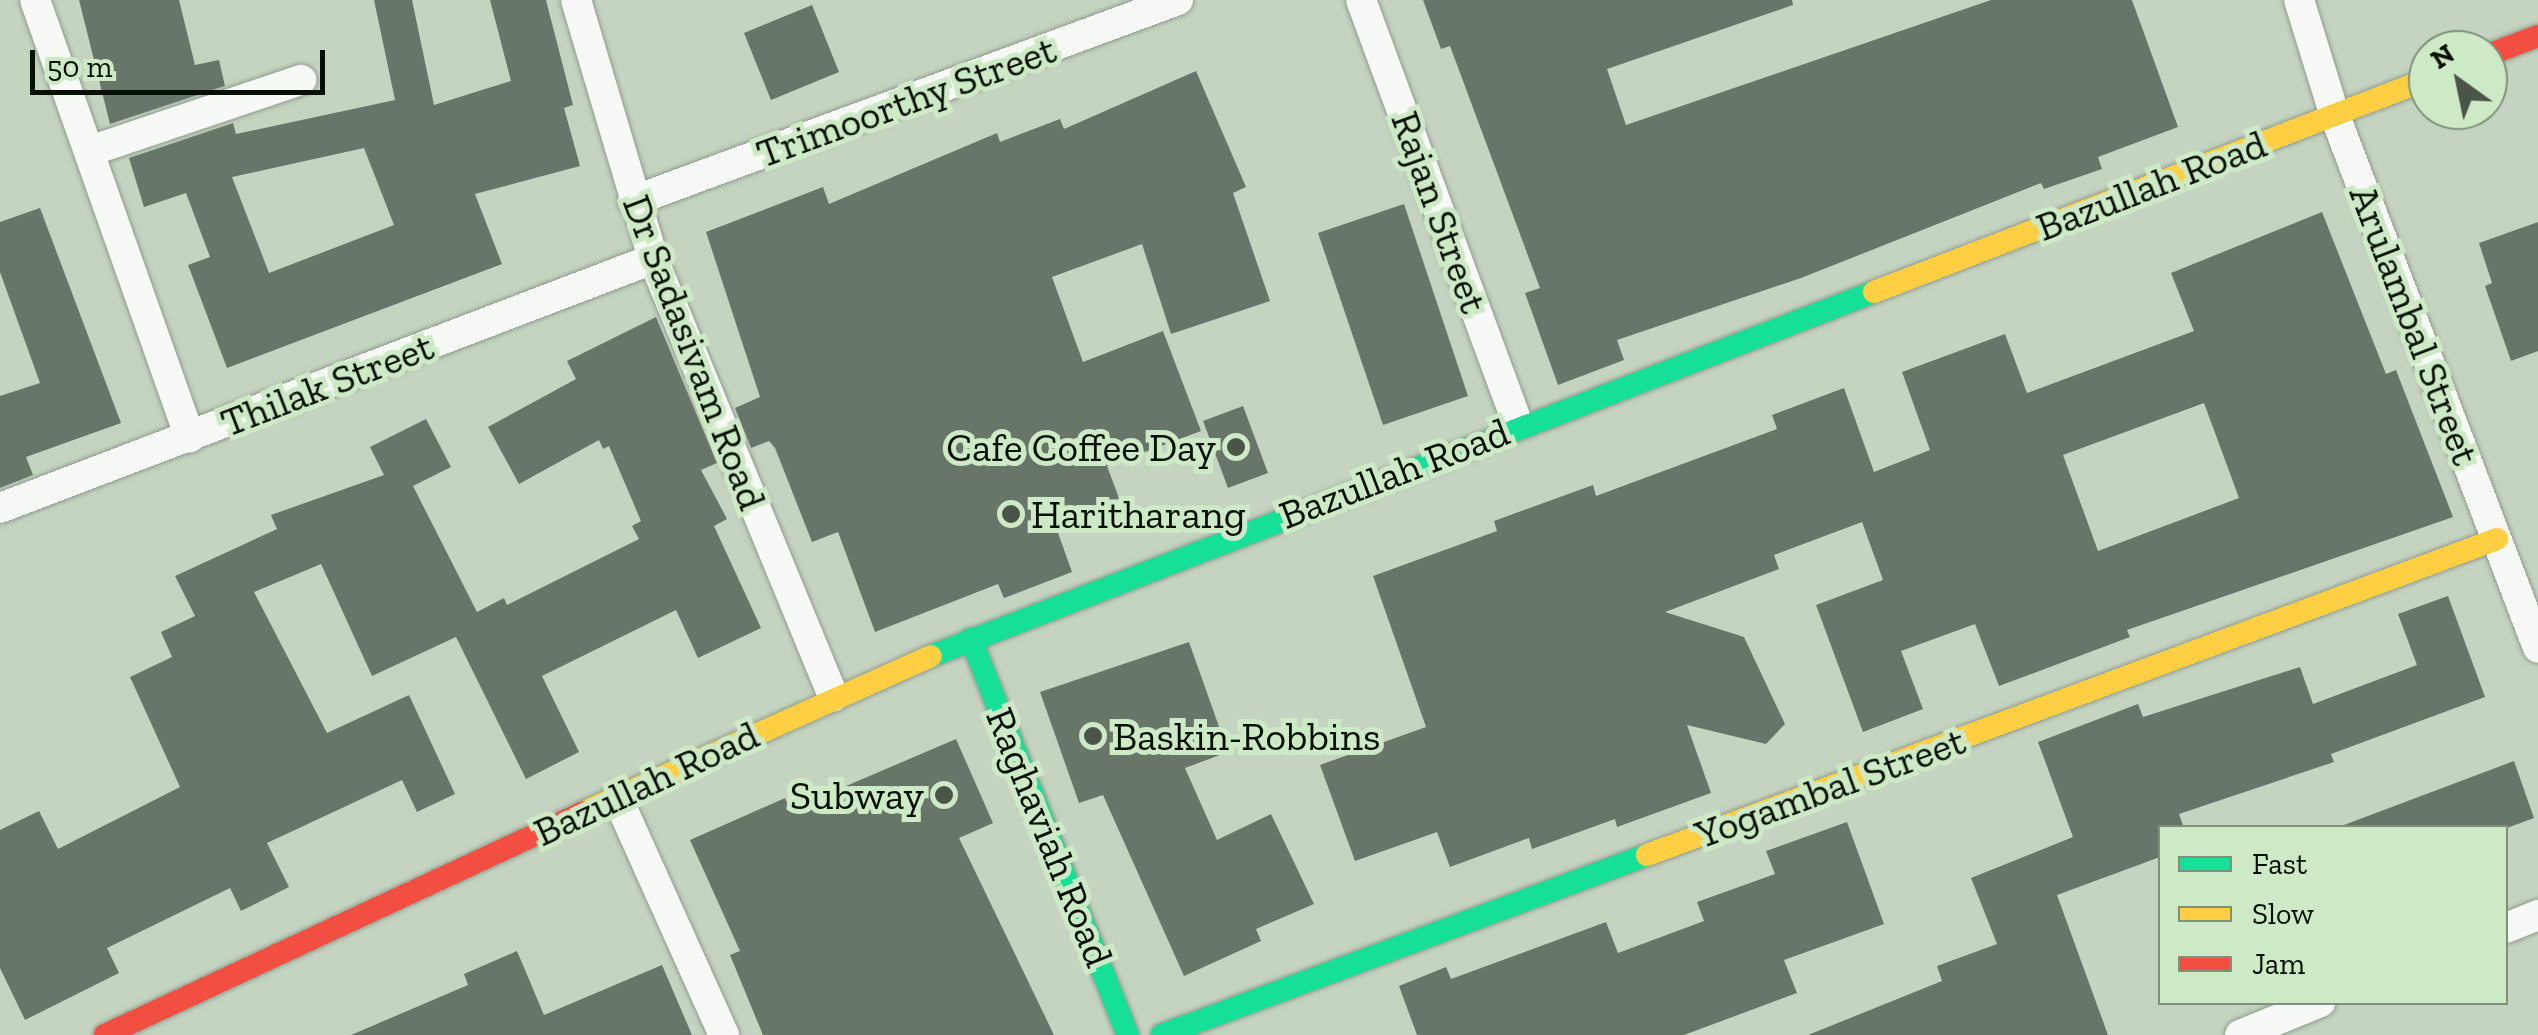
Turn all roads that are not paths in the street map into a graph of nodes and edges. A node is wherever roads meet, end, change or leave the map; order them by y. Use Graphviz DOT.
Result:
graph roads {
  1 [pos="35,0"];
  2 [pos="576,0"];
  3 [pos="1178,0"];
  4 [pos="1361,0"];
  5 [pos="2299,0"];
  6 [pos="2538,36"];
  7 [pos="2508,48"];
  8 [pos="301,80"];
  9 [pos="2408,87"];
  10 [pos="2335,116"];
  11 [pos="90,151"];
  12 [pos="633,202"];
  13 [pos="653,259"];
  14 [pos="1518,424"];
  15 [pos="190,437"];
  16 [pos="0,508"];
  17 [pos="2497,539"];
  18 [pos="971,639"];
  19 [pos="2538,648"];
  20 [pos="833,696"];
  21 [pos="618,798"];
  22 [pos="2538,914"];
  23 [pos="2508,927"];
  24 [pos="2313,1005"];
  25 [pos="105,1035"];
  26 [pos="724,1035"];
  27 [pos="1128,1035"];
  28 [pos="1162,1035"];
  29 [pos="2240,1035"];
  1 -- 11 [label="street"];
  2 -- 12 [label="street, Dr Sadasivam Road"];
  3 -- 12 [label="street, Trimoorthy Street"];
  4 -- 14 [label="street, Rajan Street"];
  5 -- 10 [label="street, Arulambal Street"];
  6 -- 7 [label="main road"];
  8 -- 11 [label="street"];
  9 -- 10 [label="main road, Bazullah Road"];
  10 -- 14 [label="main road, Bazullah Road"];
  10 -- 17 [label="street, Arulambal Street"];
  11 -- 15 [label="street"];
  12 -- 13 [label="street, Dr Sadasivam Road"];
  13 -- 15 [label="street, Thilak Street"];
  13 -- 20 [label="street, Dr Sadasivam Road"];
  14 -- 18 [label="main road, Bazullah Road"];
  15 -- 16 [label="street, Thilak Street"];
  17 -- 19 [label="street, Arulambal Street"];
  17 -- 28 [label="main road, Yogambal Street"];
  18 -- 20 [label="main road, Bazullah Road"];
  18 -- 27 [label="main road, Raghaviah Road"];
  20 -- 21 [label="main road, Bazullah Road"];
  21 -- 25 [label="main road, Bazullah Road"];
  21 -- 26 [label="street"];
  22 -- 23 [label="street"];
  24 -- 29 [label="street"];
}
